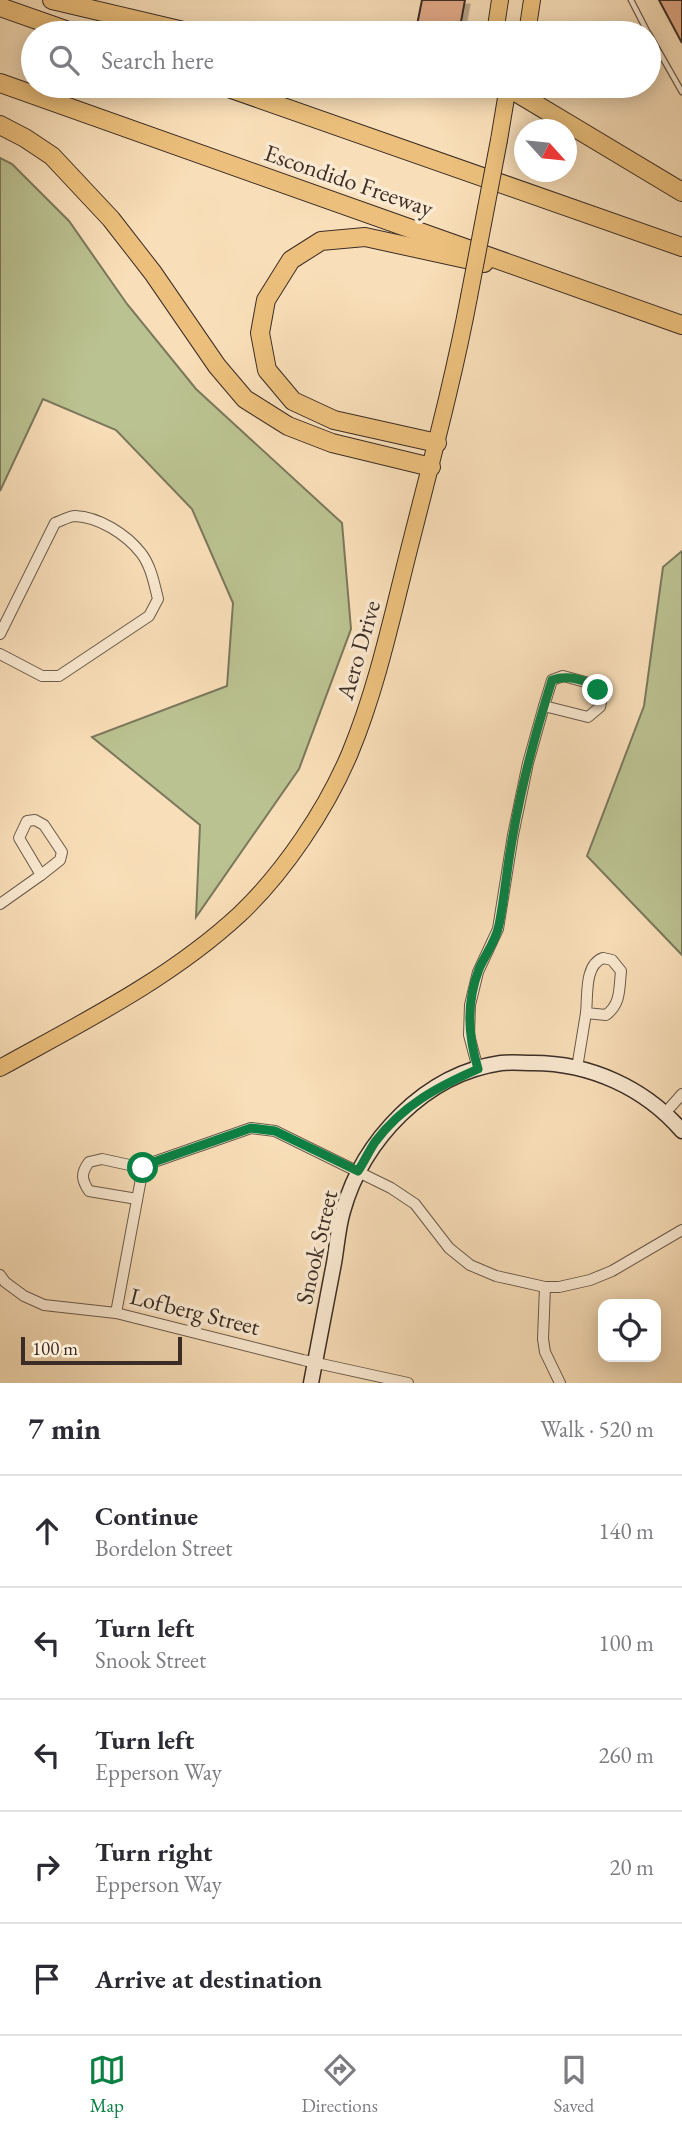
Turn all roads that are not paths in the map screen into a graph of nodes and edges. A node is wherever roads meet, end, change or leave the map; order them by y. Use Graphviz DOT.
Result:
graph roads {
  1 [pos="52,0"];
  2 [pos="500,0"];
  3 [pos="532,0"];
  4 [pos="631,0"];
  5 [pos="0,7"];
  6 [pos="40,21"];
  7 [pos="141,21"];
  8 [pos="497,21"];
  9 [pos="529,21"];
  10 [pos="642,21"];
  11 [pos="661,55"];
  12 [pos="0,83"];
  13 [pos="21,90"];
  14 [pos="682,92"];
  15 [pos="42,98"];
  16 [pos="257,98"];
  17 [pos="504,98"];
  18 [pos="526,98"];
  19 [pos="0,125"];
  20 [pos="682,192"];
  21 [pos="682,247"];
  22 [pos="549,277"];
  23 [pos="682,325"];
  24 [pos="437,443"];
  25 [pos="430,467"];
  26 [pos="0,634"];
  27 [pos="0,654"];
  28 [pos="544,706"];
  29 [pos="41,875"];
  30 [pos="0,904"];
  31 [pos="586,1013"];
  32 [pos="0,1068"];
  33 [pos="577,1068"];
  34 [pos="478,1069"];
  35 [pos="682,1094"];
  36 [pos="666,1112"];
  37 [pos="682,1131"];
  38 [pos="143,1168"];
  39 [pos="358,1171"];
  40 [pos="137,1199"];
  41 [pos="682,1230"];
  42 [pos="0,1275"];
  43 [pos="545,1287"];
  44 [pos="116,1313"];
  45 [pos="316,1362"];
  46 [pos="386,1380"];
  47 [pos="311,1383"];
  48 [pos="408,1383"];
  49 [pos="560,1383"];
  1 -- 7 [label="highway"];
  2 -- 8 [label="main road"];
  3 -- 9 [label="main road"];
  4 -- 10 [label="lane"];
  5 -- 6 [label="highway"];
  11 -- 14 [label="lane"];
  12 -- 13 [label="highway, Escondido Freeway"];
  15 -- 22 [label="highway, Escondido Freeway"];
  16 -- 21 [label="highway, Escondido Freeway"];
  17 -- 24 [label="main road, Aero Drive, bridge"];
  18 -- 20 [label="highway"];
  19 -- 25 [label="highway"];
  22 -- 23 [label="highway, Escondido Freeway"];
  22 -- 24 [label="highway"];
  24 -- 25 [label="main road, Aero Drive"];
  25 -- 32 [label="main road, Aero Drive"];
  26 -- 27 [label="street"];
  28 -- 28 [label="street"];
  28 -- 34 [label="street"];
  29 -- 29 [label="street"];
  29 -- 30 [label="street"];
  31 -- 31 [label="street"];
  31 -- 33 [label="street"];
  33 -- 34 [label="street, Snook Street"];
  33 -- 36 [label="street, Snook Street"];
  34 -- 39 [label="street, Snook Street"];
  35 -- 36 [label="street"];
  36 -- 37 [label="street, Snook Street"];
  38 -- 39 [label="street"];
  38 -- 40 [label="street"];
  38 -- 40 [label="street"];
  39 -- 43 [label="street"];
  39 -- 45 [label="street, Snook Street"];
  40 -- 44 [label="street"];
  41 -- 43 [label="street"];
  42 -- 44 [label="street, Lofberg Street"];
  43 -- 49 [label="street"];
  44 -- 45 [label="street, Lofberg Street"];
  45 -- 46 [label="street, Lofberg Street"];
  45 -- 47 [label="street, Snook Street"];
  46 -- 48 [label="street, Lofberg Street"];
}
